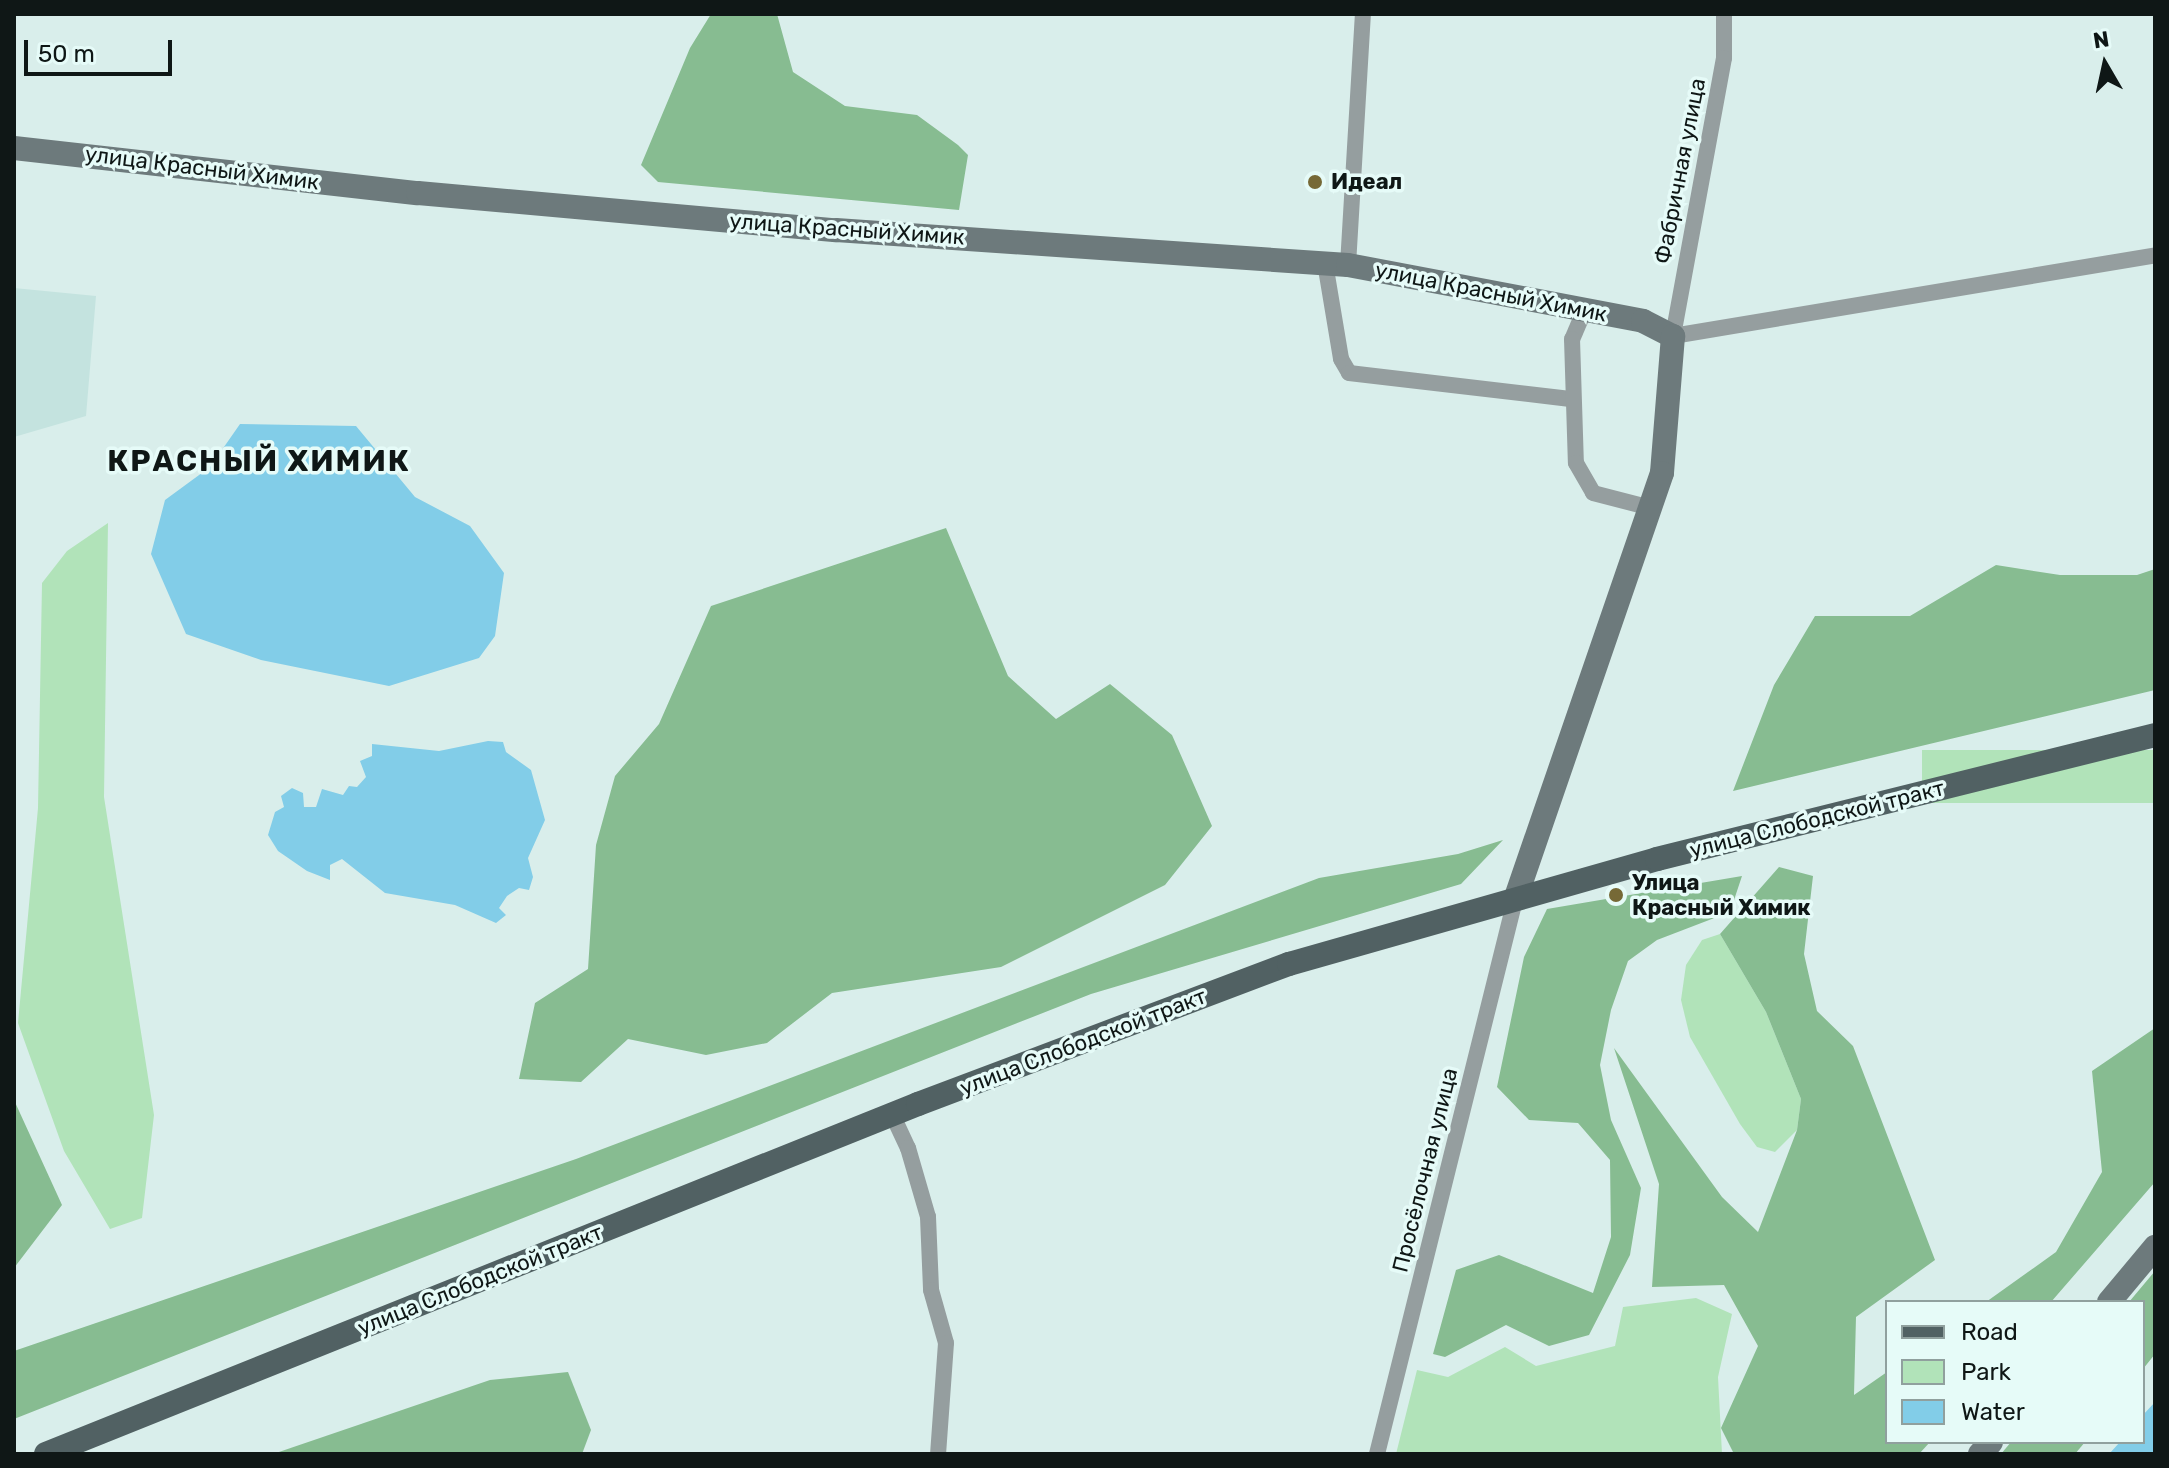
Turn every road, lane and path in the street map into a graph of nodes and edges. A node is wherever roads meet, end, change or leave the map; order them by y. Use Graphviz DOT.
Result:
graph roads {
  1 [pos="1363,14"];
  2 [pos="1724,14"];
  3 [pos="14,148"];
  4 [pos="2155,255"];
  5 [pos="1336,264"];
  6 [pos="1585,309"];
  7 [pos="1673,336"];
  8 [pos="1572,399"];
  9 [pos="1651,508"];
  10 [pos="2155,735"];
  11 [pos="1516,896"];
  12 [pos="892,1114"];
  13 [pos="2155,1247"];
  14 [pos="2111,1300"];
  15 [pos="46,1454"];
  16 [pos="938,1454"];
  17 [pos="1377,1454"];
  1 -- 5 [label="street"];
  2 -- 7 [label="street, Фабричная улица"];
  3 -- 5 [label="street, улица Красный Химик"];
  4 -- 7 [label="street"];
  5 -- 6 [label="street, улица Красный Химик"];
  5 -- 8 [label="street"];
  6 -- 7 [label="street, улица Красный Химик"];
  6 -- 8 [label="street"];
  7 -- 9 [label="street"];
  8 -- 9 [label="street"];
  9 -- 11 [label="street"];
  10 -- 11 [label="main road, улица Слободской тракт"];
  11 -- 12 [label="main road, улица Слободской тракт"];
  11 -- 17 [label="street, Просёлочная улица"];
  12 -- 15 [label="main road, улица Слободской тракт"];
  12 -- 16 [label="street"];
  13 -- 14 [label="street"];
}
